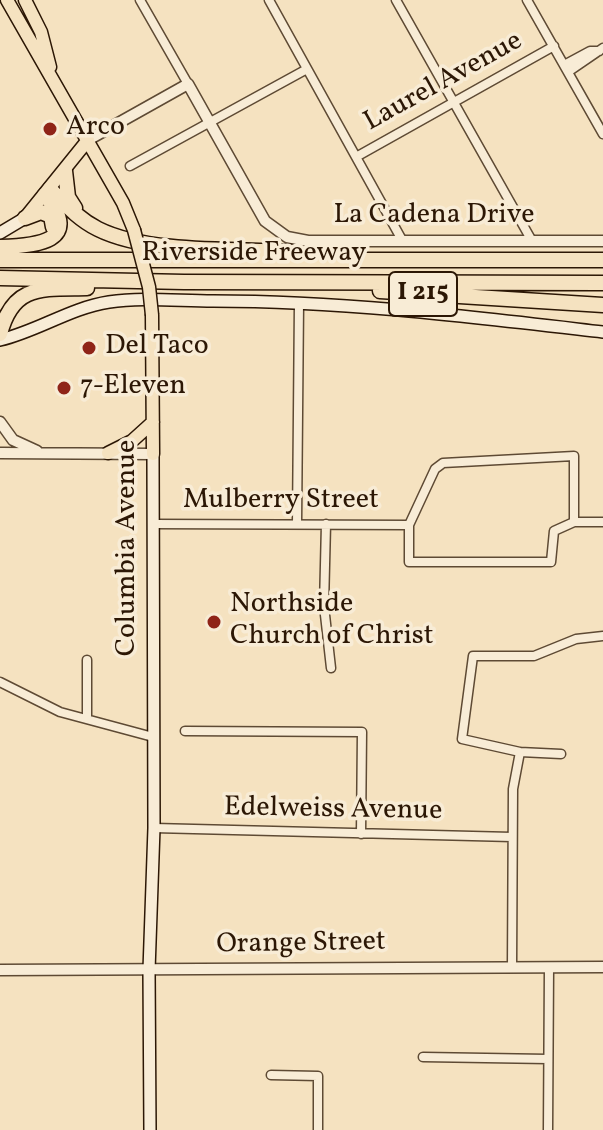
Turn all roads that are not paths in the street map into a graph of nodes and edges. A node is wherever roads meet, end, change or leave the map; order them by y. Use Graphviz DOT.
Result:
graph roads {
  1 [pos="7,0"];
  2 [pos="25,0"];
  3 [pos="140,0"];
  4 [pos="269,0"];
  5 [pos="396,0"];
  6 [pos="527,0"];
  7 [pos="554,46"];
  8 [pos="601,49"];
  9 [pos="566,68"];
  10 [pos="307,69"];
  11 [pos="51,78"];
  12 [pos="188,84"];
  13 [pos="454,102"];
  14 [pos="210,123"];
  15 [pos="603,134"];
  16 [pos="88,140"];
  17 [pos="356,157"];
  18 [pos="130,166"];
  19 [pos="65,171"];
  20 [pos="47,192"];
  21 [pos="25,218"];
  22 [pos="81,219"];
  23 [pos="0,233"];
  24 [pos="51,238"];
  25 [pos="402,240"];
  26 [pos="532,241"];
  27 [pos="603,241"];
  28 [pos="0,247"];
  29 [pos="0,260"];
  30 [pos="603,260"];
  31 [pos="345,261"];
  32 [pos="0,278"];
  33 [pos="244,280"];
  34 [pos="184,282"];
  35 [pos="603,286"];
  36 [pos="299,303"];
  37 [pos="603,305"];
  38 [pos="603,332"];
  39 [pos="0,337"];
  40 [pos="0,422"];
  41 [pos="153,422"];
  42 [pos="0,453"];
  43 [pos="42,453"];
  44 [pos="108,453"];
  45 [pos="153,454"];
  46 [pos="574,522"];
  47 [pos="603,522"];
  48 [pos="297,523"];
  49 [pos="153,524"];
  50 [pos="326,524"];
  51 [pos="409,525"];
  52 [pos="603,636"];
  53 [pos="87,660"];
  54 [pos="331,668"];
  55 [pos="0,682"];
  56 [pos="87,719"];
  57 [pos="185,731"];
  58 [pos="153,737"];
  59 [pos="520,752"];
  60 [pos="561,754"];
  61 [pos="154,828"];
  62 [pos="361,834"];
  63 [pos="512,837"];
  64 [pos="512,967"];
  65 [pos="603,967"];
  66 [pos="549,968"];
  67 [pos="0,970"];
  68 [pos="149,970"];
  69 [pos="423,1057"];
  70 [pos="548,1059"];
  71 [pos="271,1075"];
  72 [pos="150,1130"];
  73 [pos="318,1130"];
  74 [pos="548,1130"];
  1 -- 11 [label="main road, Columbia Avenue"];
  2 -- 11 [label="main road"];
  3 -- 12 [label="street"];
  4 -- 10 [label="street"];
  5 -- 13 [label="street"];
  6 -- 7 [label="street"];
  7 -- 9 [label="street"];
  7 -- 13 [label="street, Laurel Avenue"];
  8 -- 9 [label="street"];
  9 -- 15 [label="street"];
  10 -- 14 [label="street"];
  10 -- 17 [label="street"];
  11 -- 16 [label="main road, Columbia Avenue"];
  12 -- 14 [label="street"];
  12 -- 16 [label="street"];
  13 -- 17 [label="street, Laurel Avenue"];
  13 -- 26 [label="street"];
  14 -- 18 [label="street"];
  14 -- 25 [label="street, La Cadena Drive"];
  16 -- 19 [label="main road"];
  16 -- 41 [label="main road, Columbia Avenue, bridge"];
  17 -- 25 [label="street"];
  19 -- 20 [label="main road"];
  19 -- 22 [label="highway"];
  20 -- 21 [label="main road"];
  20 -- 22 [label="highway"];
  20 -- 24 [label="highway"];
  21 -- 23 [label="main road"];
  21 -- 24 [label="highway"];
  22 -- 31 [label="highway"];
  24 -- 28 [label="highway"];
  25 -- 26 [label="street, La Cadena Drive"];
  26 -- 27 [label="street, La Cadena Drive"];
  29 -- 31 [label="highway, Riverside Freeway / I 215"];
  30 -- 31 [label="highway, Riverside Freeway / I 215"];
  32 -- 34 [label="highway, Riverside Freeway / I 215"];
  33 -- 34 [label="highway, Riverside Freeway / I 215"];
  33 -- 35 [label="highway, Riverside Freeway"];
  33 -- 37 [label="highway, I 215"];
  34 -- 39 [label="highway"];
  36 -- 38 [label="main road"];
  36 -- 39 [label="main road"];
  36 -- 48 [label="street"];
  40 -- 43 [label="street"];
  41 -- 44 [label="main road"];
  41 -- 45 [label="main road, Columbia Avenue"];
  42 -- 43 [label="street"];
  43 -- 44 [label="street"];
  44 -- 45 [label="street"];
  45 -- 49 [label="main road, Columbia Avenue"];
  46 -- 47 [label="street"];
  46 -- 51 [label="street"];
  46 -- 51 [label="street"];
  48 -- 49 [label="street, Mulberry Street"];
  48 -- 50 [label="street, Mulberry Street"];
  49 -- 58 [label="main road, Columbia Avenue"];
  50 -- 51 [label="street, Mulberry Street"];
  50 -- 54 [label="street"];
  52 -- 59 [label="street"];
  53 -- 56 [label="street"];
  55 -- 56 [label="street"];
  56 -- 58 [label="street"];
  57 -- 62 [label="street"];
  58 -- 61 [label="main road, Columbia Avenue"];
  59 -- 60 [label="street"];
  59 -- 63 [label="street"];
  61 -- 62 [label="street, Edelweiss Avenue"];
  61 -- 68 [label="main road, Columbia Avenue"];
  62 -- 63 [label="street, Edelweiss Avenue"];
  63 -- 64 [label="street"];
  64 -- 66 [label="street, Orange Street"];
  64 -- 68 [label="street, Orange Street"];
  65 -- 66 [label="street, Orange Street"];
  66 -- 70 [label="street"];
  67 -- 68 [label="street, Orange Street"];
  68 -- 72 [label="main road, Columbia Avenue"];
  69 -- 70 [label="street"];
  70 -- 74 [label="street"];
  71 -- 73 [label="street"];
}
